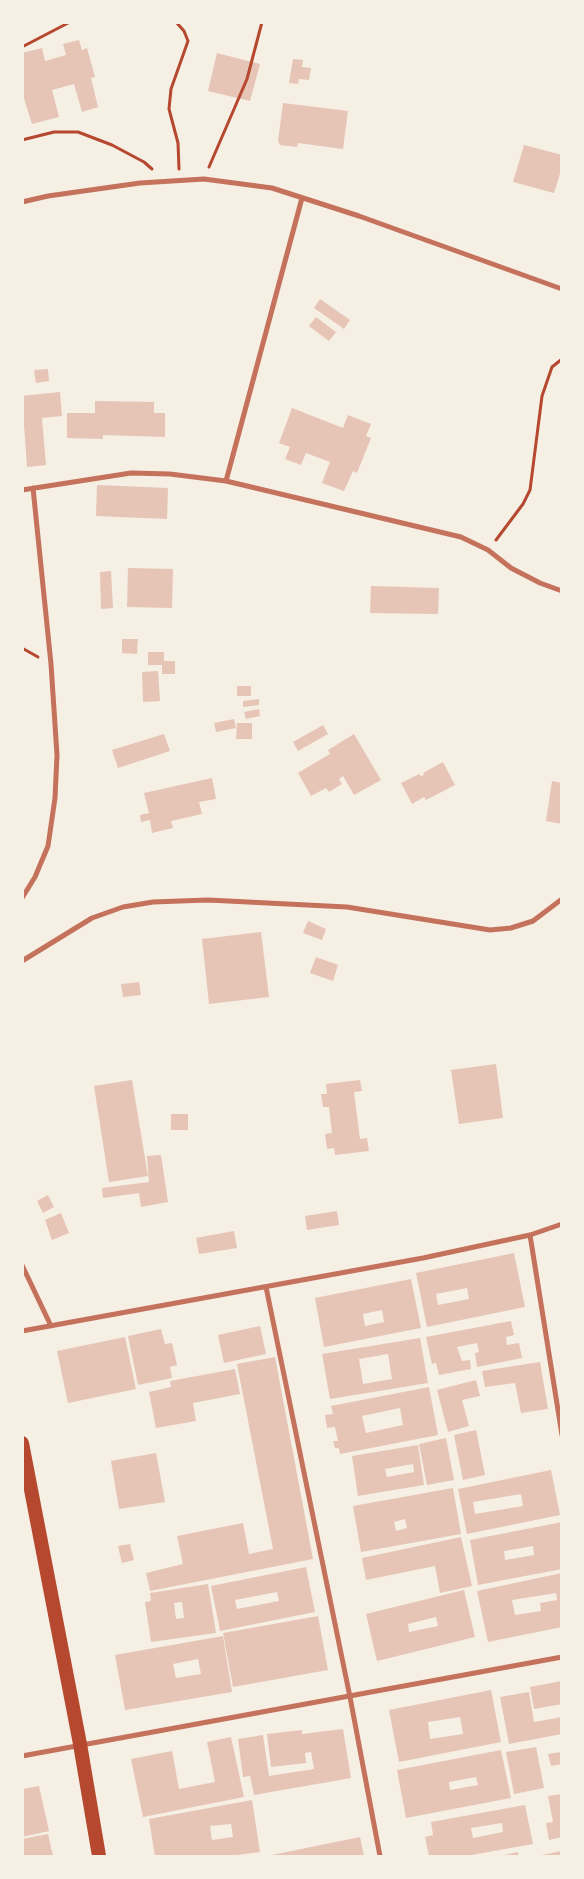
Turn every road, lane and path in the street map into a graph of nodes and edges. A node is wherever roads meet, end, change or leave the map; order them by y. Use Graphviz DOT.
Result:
graph roads {
  1 [pos="70,22"];
  2 [pos="176,22"];
  3 [pos="262,22"];
  4 [pos="22,47"];
  5 [pos="22,140"];
  6 [pos="204,179"];
  7 [pos="178,180"];
  8 [pos="166,181"];
  9 [pos="302,198"];
  10 [pos="22,202"];
  11 [pos="562,289"];
  12 [pos="562,360"];
  13 [pos="226,481"];
  14 [pos="33,488"];
  15 [pos="22,490"];
  16 [pos="488,550"];
  17 [pos="562,591"];
  18 [pos="22,898"];
  19 [pos="562,899"];
  20 [pos="22,961"];
  21 [pos="562,1224"];
  22 [pos="530,1235"];
  23 [pos="22,1265"];
  24 [pos="266,1287"];
  25 [pos="51,1326"];
  26 [pos="22,1331"];
  27 [pos="562,1435"];
  28 [pos="22,1443"];
  29 [pos="562,1657"];
  30 [pos="350,1697"];
  31 [pos="80,1744"];
  32 [pos="22,1756"];
  33 [pos="99,1856"];
  34 [pos="380,1856"];
  1 -- 4 [label="path"];
  2 -- 7 [label="path"];
  3 -- 6 [label="path"];
  5 -- 8 [label="path"];
  6 -- 7 [label="street"];
  6 -- 9 [label="street"];
  7 -- 8 [label="street"];
  8 -- 10 [label="street"];
  9 -- 11 [label="street"];
  9 -- 13 [label="street"];
  12 -- 16 [label="path"];
  13 -- 14 [label="street"];
  13 -- 16 [label="street"];
  14 -- 15 [label="street"];
  14 -- 18 [label="street"];
  16 -- 17 [label="street"];
  19 -- 20 [label="street"];
  21 -- 22 [label="street"];
  22 -- 24 [label="street"];
  22 -- 27 [label="street"];
  23 -- 25 [label="street"];
  24 -- 25 [label="street"];
  24 -- 30 [label="street"];
  25 -- 26 [label="street"];
  28 -- 31 [label="highway"];
  29 -- 30 [label="street"];
  30 -- 31 [label="street"];
  30 -- 34 [label="street"];
  31 -- 32 [label="street"];
  31 -- 33 [label="highway"];
}
